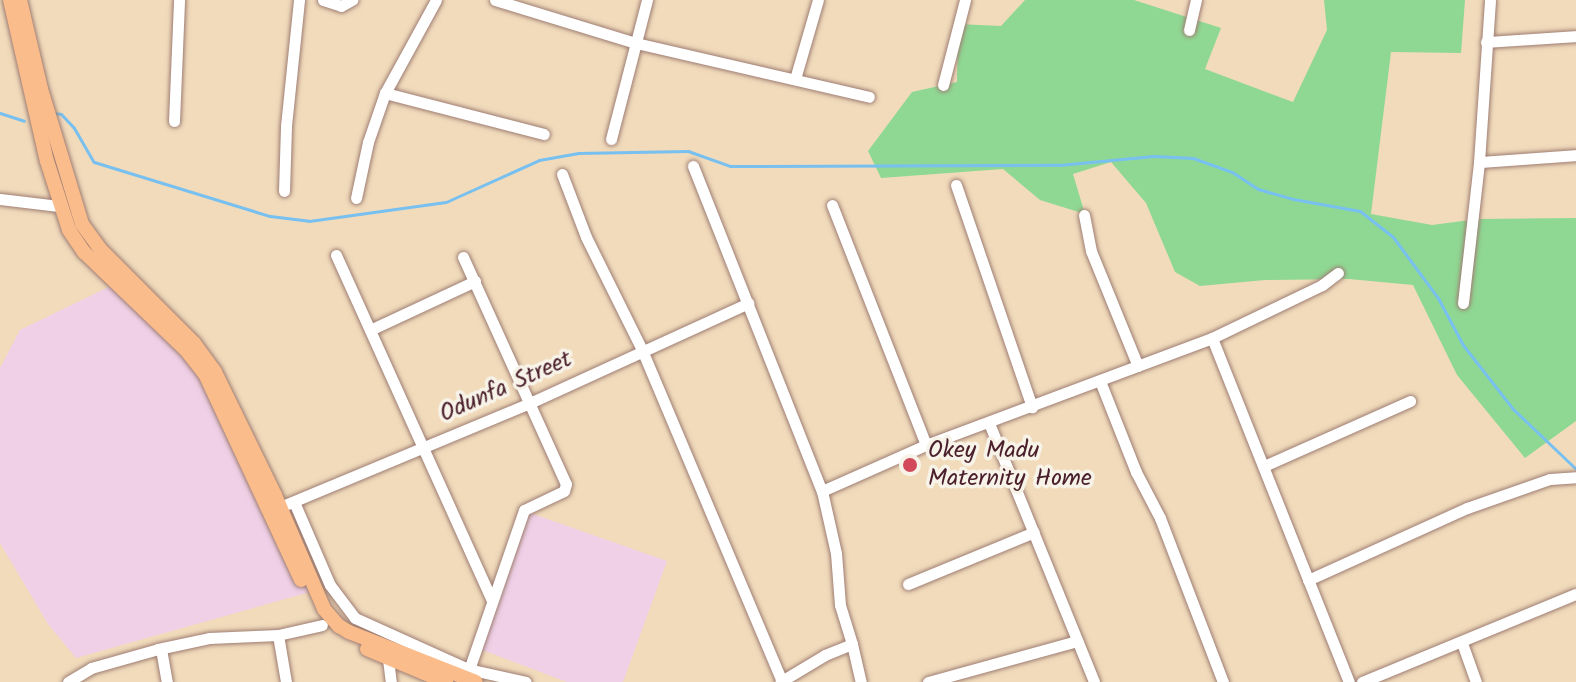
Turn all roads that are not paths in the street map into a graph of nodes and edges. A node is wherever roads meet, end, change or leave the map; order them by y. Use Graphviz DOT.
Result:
graph roads {
  1 [pos="10,0"];
  2 [pos="20,0"];
  3 [pos="179,0"];
  4 [pos="299,0"];
  5 [pos="323,0"];
  6 [pos="352,0"];
  7 [pos="436,0"];
  8 [pos="495,0"];
  9 [pos="647,0"];
  10 [pos="818,0"];
  11 [pos="965,0"];
  12 [pos="1196,0"];
  13 [pos="1490,0"];
  14 [pos="1189,30"];
  15 [pos="1576,36"];
  16 [pos="1486,42"];
  17 [pos="636,43"];
  18 [pos="795,79"];
  19 [pos="943,85"];
  20 [pos="385,93"];
  21 [pos="869,97"];
  22 [pos="174,121"];
  23 [pos="544,134"];
  24 [pos="611,139"];
  25 [pos="1576,155"];
  26 [pos="1479,162"];
  27 [pos="693,166"];
  28 [pos="562,174"];
  29 [pos="956,185"];
  30 [pos="284,191"];
  31 [pos="356,198"];
  32 [pos="0,199"];
  33 [pos="832,205"];
  34 [pos="59,206"];
  35 [pos="1084,215"];
  36 [pos="336,255"];
  37 [pos="463,257"];
  38 [pos="1338,273"];
  39 [pos="475,281"];
  40 [pos="748,303"];
  41 [pos="1463,303"];
  42 [pos="370,330"];
  43 [pos="1212,338"];
  44 [pos="642,350"];
  45 [pos="1138,366"];
  46 [pos="1100,381"];
  47 [pos="1410,401"];
  48 [pos="532,402"];
  49 [pos="1032,407"];
  50 [pos="989,423"];
  51 [pos="926,445"];
  52 [pos="424,447"];
  53 [pos="1264,466"];
  54 [pos="1576,477"];
  55 [pos="822,491"];
  56 [pos="287,504"];
  57 [pos="1034,532"];
  58 [pos="1308,580"];
  59 [pos="908,584"];
  60 [pos="1576,594"];
  61 [pos="492,600"];
  62 [pos="322,625"];
  63 [pos="278,635"];
  64 [pos="1077,641"];
  65 [pos="1462,643"];
  66 [pos="852,644"];
  67 [pos="158,649"];
  68 [pos="388,659"];
  69 [pos="470,676"];
  70 [pos="68,682"];
  71 [pos="167,682"];
  72 [pos="286,682"];
  73 [pos="391,682"];
  74 [pos="446,682"];
  75 [pos="526,682"];
  76 [pos="781,682"];
  77 [pos="861,682"];
  78 [pos="928,682"];
  79 [pos="1094,682"];
  80 [pos="1223,682"];
  81 [pos="1349,682"];
  82 [pos="1362,682"];
  83 [pos="1476,682"];
  1 -- 34 [label="main road"];
  2 -- 56 [label="main road"];
  3 -- 22 [label="street"];
  4 -- 30 [label="street"];
  5 -- 6 [label="street"];
  7 -- 20 [label="street"];
  8 -- 17 [label="street"];
  9 -- 17 [label="street"];
  10 -- 18 [label="street"];
  11 -- 19 [label="street"];
  12 -- 14 [label="street"];
  13 -- 16 [label="street"];
  15 -- 16 [label="street"];
  16 -- 26 [label="street"];
  17 -- 18 [label="street"];
  17 -- 24 [label="street"];
  18 -- 21 [label="street"];
  20 -- 23 [label="street"];
  20 -- 31 [label="street"];
  25 -- 26 [label="street"];
  26 -- 41 [label="street"];
  27 -- 40 [label="street"];
  28 -- 44 [label="street"];
  29 -- 49 [label="street"];
  32 -- 34 [label="street"];
  33 -- 51 [label="street"];
  34 -- 62 [label="main road"];
  35 -- 45 [label="street"];
  36 -- 42 [label="street"];
  37 -- 39 [label="street"];
  38 -- 43 [label="street"];
  39 -- 42 [label="street"];
  39 -- 48 [label="street"];
  40 -- 44 [label="street, Odunfa Street"];
  40 -- 55 [label="street"];
  42 -- 52 [label="street"];
  43 -- 45 [label="street"];
  43 -- 53 [label="street"];
  44 -- 48 [label="street, Odunfa Street"];
  44 -- 76 [label="street"];
  45 -- 46 [label="street"];
  46 -- 49 [label="street"];
  46 -- 80 [label="street"];
  47 -- 53 [label="street"];
  48 -- 52 [label="street, Odunfa Street"];
  48 -- 61 [label="street"];
  49 -- 50 [label="street"];
  50 -- 51 [label="street"];
  50 -- 57 [label="street"];
  51 -- 55 [label="street"];
  52 -- 56 [label="street, Odunfa Street"];
  52 -- 61 [label="street"];
  53 -- 58 [label="street"];
  54 -- 58 [label="street"];
  55 -- 66 [label="street"];
  56 -- 69 [label="main road"];
  57 -- 59 [label="street"];
  57 -- 64 [label="street"];
  58 -- 81 [label="street"];
  60 -- 65 [label="street"];
  61 -- 69 [label="street"];
  62 -- 63 [label="street"];
  62 -- 68 [label="main road"];
  63 -- 67 [label="street"];
  63 -- 72 [label="street"];
  64 -- 78 [label="street"];
  64 -- 79 [label="street"];
  65 -- 82 [label="street"];
  65 -- 83 [label="street"];
  66 -- 76 [label="street"];
  66 -- 77 [label="street"];
  67 -- 70 [label="street"];
  67 -- 71 [label="street"];
  68 -- 73 [label="street"];
  68 -- 74 [label="main road"];
  69 -- 75 [label="street"];
}
